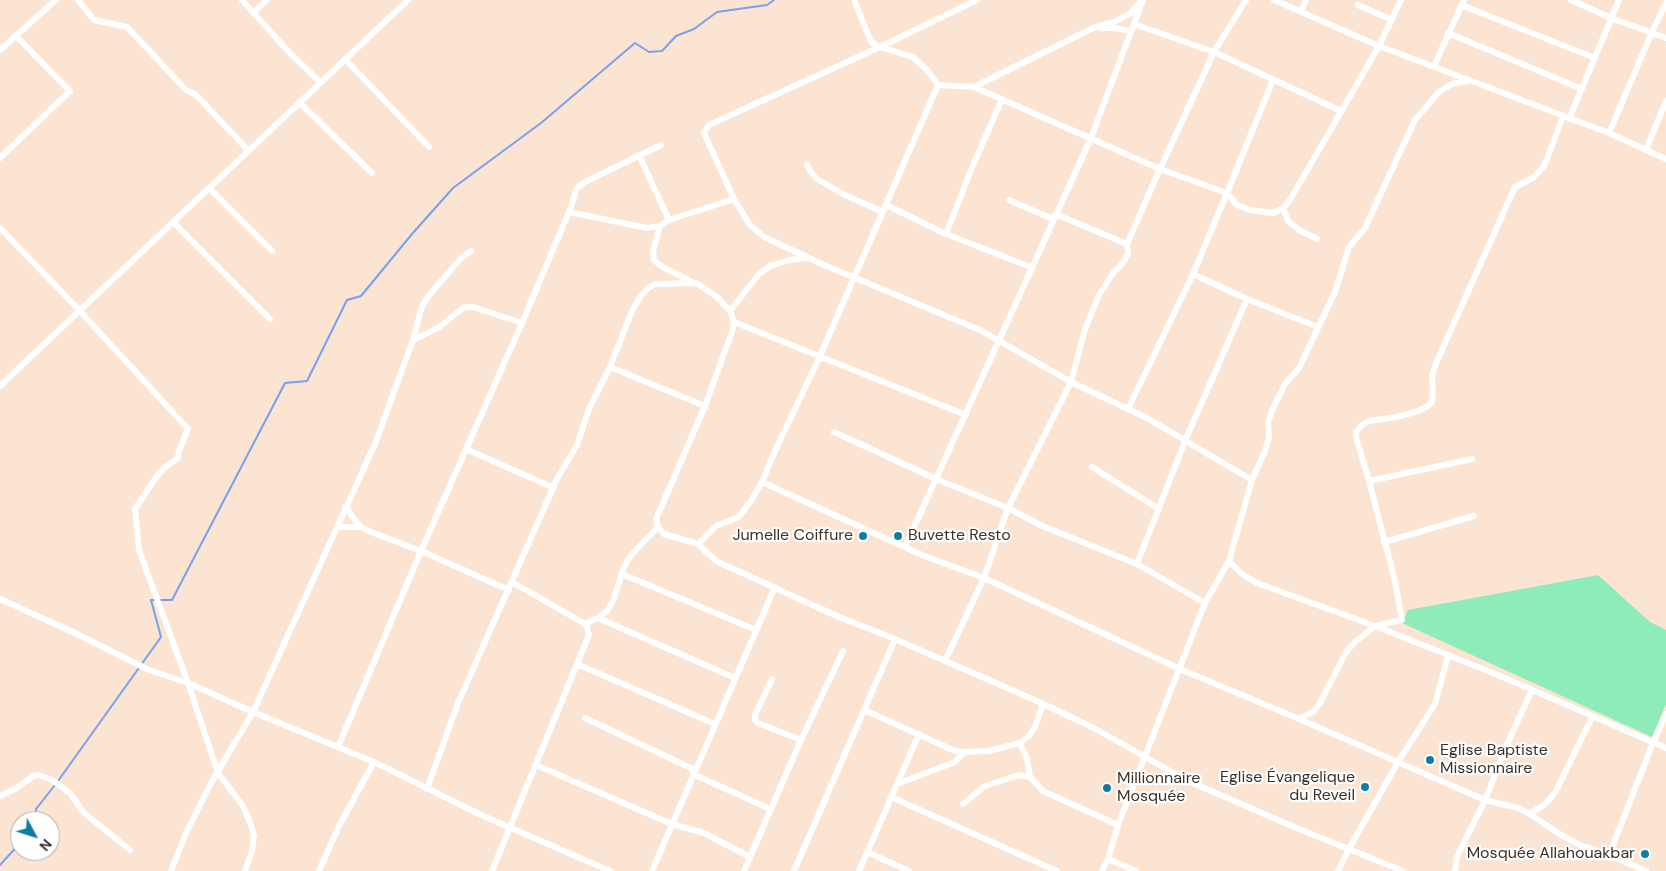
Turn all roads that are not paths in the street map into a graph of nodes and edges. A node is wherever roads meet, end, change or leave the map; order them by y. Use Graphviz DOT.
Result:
graph roads {
  1 [pos="56,0"];
  2 [pos="78,0"];
  3 [pos="242,0"];
  4 [pos="267,0"];
  5 [pos="408,0"];
  6 [pos="977,0"];
  7 [pos="1142,0"];
  8 [pos="1246,0"];
  9 [pos="1274,0"];
  10 [pos="1306,0"];
  11 [pos="1401,0"];
  12 [pos="1571,0"];
  13 [pos="1619,0"];
  14 [pos="855,2"];
  15 [pos="1462,3"];
  16 [pos="1666,3"];
  17 [pos="1358,5"];
  18 [pos="1301,11"];
  19 [pos="254,12"];
  20 [pos="1611,18"];
  21 [pos="1392,20"];
  22 [pos="1134,24"];
  23 [pos="1093,28"];
  24 [pos="1131,31"];
  25 [pos="1652,32"];
  26 [pos="1448,33"];
  27 [pos="16,36"];
  28 [pos="1666,38"];
  29 [pos="1379,46"];
  30 [pos="880,47"];
  31 [pos="0,50"];
  32 [pos="1214,52"];
  33 [pos="1595,58"];
  34 [pos="345,59"];
  35 [pos="1434,66"];
  36 [pos="1273,80"];
  37 [pos="1468,81"];
  38 [pos="320,82"];
  39 [pos="938,85"];
  40 [pos="974,87"];
  41 [pos="1582,89"];
  42 [pos="1002,100"];
  43 [pos="1666,101"];
  44 [pos="300,102"];
  45 [pos="1341,110"];
  46 [pos="1566,118"];
  47 [pos="1609,134"];
  48 [pos="1091,138"];
  49 [pos="661,146"];
  50 [pos="428,147"];
  51 [pos="248,150"];
  52 [pos="1646,150"];
  53 [pos="639,155"];
  54 [pos="0,158"];
  55 [pos="1666,159"];
  56 [pos="807,165"];
  57 [pos="1160,169"];
  58 [pos="372,173"];
  59 [pos="209,188"];
  60 [pos="1227,194"];
  61 [pos="734,200"];
  62 [pos="1009,200"];
  63 [pos="886,205"];
  64 [pos="1283,208"];
  65 [pos="569,212"];
  66 [pos="883,212"];
  67 [pos="1054,216"];
  68 [pos="669,220"];
  69 [pos="173,222"];
  70 [pos="660,226"];
  71 [pos="0,228"];
  72 [pos="946,234"];
  73 [pos="1317,239"];
  74 [pos="1128,244"];
  75 [pos="471,251"];
  76 [pos="272,252"];
  77 [pos="808,258"];
  78 [pos="1033,268"];
  79 [pos="1193,274"];
  80 [pos="855,276"];
  81 [pos="696,284"];
  82 [pos="1248,299"];
  83 [pos="80,310"];
  84 [pos="730,311"];
  85 [pos="270,319"];
  86 [pos="734,322"];
  87 [pos="522,323"];
  88 [pos="1318,327"];
  89 [pos="413,340"];
  90 [pos="998,341"];
  91 [pos="820,356"];
  92 [pos="610,367"];
  93 [pos="1071,382"];
  94 [pos="0,386"];
  95 [pos="705,406"];
  96 [pos="1128,409"];
  97 [pos="966,415"];
  98 [pos="834,432"];
  99 [pos="1185,441"];
  100 [pos="466,449"];
  101 [pos="1472,459"];
  102 [pos="1092,468"];
  103 [pos="936,479"];
  104 [pos="1252,480"];
  105 [pos="1369,481"];
  106 [pos="762,482"];
  107 [pos="554,488"];
  108 [pos="346,506"];
  109 [pos="1008,508"];
  110 [pos="1158,509"];
  111 [pos="1474,516"];
  112 [pos="337,527"];
  113 [pos="360,527"];
  114 [pos="658,528"];
  115 [pos="1384,542"];
  116 [pos="698,544"];
  117 [pos="905,547"];
  118 [pos="421,551"];
  119 [pos="1229,561"];
  120 [pos="1137,564"];
  121 [pos="622,574"];
  122 [pos="984,578"];
  123 [pos="512,582"];
  124 [pos="775,587"];
  125 [pos="509,590"];
  126 [pos="0,599"];
  127 [pos="1206,602"];
  128 [pos="598,618"];
  129 [pos="585,624"];
  130 [pos="1375,626"];
  131 [pos="756,630"];
  132 [pos="895,638"];
  133 [pos="843,651"];
  134 [pos="1448,656"];
  135 [pos="945,661"];
  136 [pos="577,664"];
  137 [pos="1180,669"];
  138 [pos="735,678"];
  139 [pos="772,679"];
  140 [pos="188,683"];
  141 [pos="1532,690"];
  142 [pos="1043,704"];
  143 [pos="864,710"];
  144 [pos="252,712"];
  145 [pos="1666,714"];
  146 [pos="1592,717"];
  147 [pos="585,718"];
  148 [pos="1299,718"];
  149 [pos="715,724"];
  150 [pos="919,734"];
  151 [pos="801,740"];
  152 [pos="1020,743"];
  153 [pos="1653,743"];
  154 [pos="338,747"];
  155 [pos="1666,748"];
  156 [pos="964,752"];
  157 [pos="1145,758"];
  158 [pos="374,762"];
  159 [pos="1398,762"];
  160 [pos="536,765"];
  161 [pos="694,772"];
  162 [pos="218,773"];
  163 [pos="1030,777"];
  164 [pos="897,784"];
  165 [pos="427,789"];
  166 [pos="0,796"];
  167 [pos="891,797"];
  168 [pos="1485,800"];
  169 [pos="963,804"];
  170 [pos="770,810"];
  171 [pos="1530,814"];
  172 [pos="672,824"];
  173 [pos="1118,825"];
  174 [pos="510,826"];
  175 [pos="1349,849"];
  176 [pos="130,850"];
  177 [pos="867,852"];
  178 [pos="1609,855"];
  179 [pos="750,857"];
  180 [pos="1108,859"];
  181 [pos="171,871"];
  182 [pos="245,871"];
  183 [pos="319,871"];
  184 [pos="492,871"];
  185 [pos="610,871"];
  186 [pos="652,871"];
  187 [pos="744,871"];
  188 [pos="794,871"];
  189 [pos="859,871"];
  190 [pos="909,871"];
  191 [pos="1057,871"];
  192 [pos="1102,871"];
  193 [pos="1136,871"];
  194 [pos="1338,871"];
  195 [pos="1403,871"];
  196 [pos="1455,871"];
  197 [pos="1646,871"];
  1 -- 27 [label="street"];
  2 -- 51 [label="street"];
  3 -- 19 [label="street"];
  4 -- 19 [label="street"];
  5 -- 34 [label="street"];
  6 -- 30 [label="street"];
  7 -- 22 [label="street"];
  7 -- 23 [label="street"];
  8 -- 32 [label="street"];
  9 -- 18 [label="street"];
  10 -- 18 [label="street"];
  11 -- 21 [label="street"];
  12 -- 20 [label="street"];
  13 -- 20 [label="street"];
  14 -- 30 [label="street"];
  15 -- 26 [label="street"];
  15 -- 33 [label="street"];
  16 -- 25 [label="street"];
  17 -- 21 [label="street"];
  18 -- 29 [label="street"];
  19 -- 38 [label="street"];
  20 -- 25 [label="street"];
  20 -- 33 [label="street"];
  21 -- 29 [label="street"];
  22 -- 24 [label="street"];
  22 -- 32 [label="street"];
  23 -- 24 [label="street"];
  23 -- 40 [label="street"];
  24 -- 48 [label="street"];
  25 -- 28 [label="street"];
  25 -- 47 [label="street"];
  26 -- 35 [label="street"];
  26 -- 41 [label="street"];
  27 -- 31 [label="street"];
  27 -- 54 [label="street"];
  29 -- 35 [label="street"];
  29 -- 45 [label="street"];
  30 -- 39 [label="street"];
  30 -- 61 [label="street"];
  32 -- 36 [label="street"];
  32 -- 57 [label="street"];
  33 -- 41 [label="street"];
  34 -- 38 [label="street"];
  34 -- 50 [label="street"];
  35 -- 37 [label="street"];
  36 -- 45 [label="street"];
  36 -- 60 [label="street"];
  37 -- 46 [label="street"];
  37 -- 88 [label="street"];
  38 -- 44 [label="street"];
  39 -- 40 [label="street"];
  39 -- 63 [label="street"];
  40 -- 42 [label="street"];
  41 -- 46 [label="street"];
  42 -- 48 [label="street"];
  42 -- 72 [label="street"];
  43 -- 52 [label="street"];
  44 -- 51 [label="street"];
  44 -- 58 [label="street"];
  45 -- 64 [label="street"];
  46 -- 47 [label="street"];
  46 -- 105 [label="street"];
  47 -- 52 [label="street"];
  48 -- 57 [label="street"];
  48 -- 67 [label="street"];
  49 -- 53 [label="street"];
  51 -- 59 [label="street"];
  52 -- 55 [label="street"];
  53 -- 65 [label="street"];
  53 -- 68 [label="street"];
  56 -- 66 [label="street"];
  57 -- 60 [label="street"];
  57 -- 74 [label="street"];
  59 -- 69 [label="street"];
  59 -- 76 [label="street"];
  60 -- 64 [label="street"];
  60 -- 79 [label="street"];
  61 -- 68 [label="street"];
  61 -- 77 [label="street"];
  62 -- 67 [label="street"];
  63 -- 66 [label="street"];
  63 -- 72 [label="street"];
  64 -- 73 [label="street"];
  65 -- 70 [label="street"];
  65 -- 87 [label="street"];
  66 -- 80 [label="street"];
  67 -- 74 [label="street"];
  67 -- 78 [label="street"];
  68 -- 70 [label="street"];
  69 -- 83 [label="street"];
  69 -- 85 [label="street"];
  70 -- 81 [label="street"];
  71 -- 83 [label="street"];
  72 -- 78 [label="street"];
  74 -- 93 [label="street"];
  75 -- 89 [label="street"];
  77 -- 80 [label="street"];
  77 -- 84 [label="street"];
  78 -- 90 [label="street"];
  79 -- 82 [label="street"];
  79 -- 96 [label="street"];
  80 -- 90 [label="street"];
  80 -- 91 [label="street"];
  81 -- 84 [label="street"];
  81 -- 92 [label="street"];
  82 -- 88 [label="street"];
  82 -- 99 [label="street"];
  83 -- 94 [label="street"];
  83 -- 140 [label="street"];
  84 -- 86 [label="street"];
  86 -- 91 [label="street"];
  86 -- 95 [label="street"];
  87 -- 89 [label="street"];
  87 -- 100 [label="street"];
  88 -- 104 [label="street"];
  89 -- 108 [label="street"];
  90 -- 93 [label="street"];
  90 -- 97 [label="street"];
  91 -- 97 [label="street"];
  91 -- 106 [label="street"];
  92 -- 95 [label="street"];
  92 -- 107 [label="street"];
  93 -- 96 [label="street"];
  93 -- 109 [label="street"];
  95 -- 114 [label="street"];
  96 -- 99 [label="street"];
  97 -- 103 [label="street"];
  98 -- 103 [label="street"];
  99 -- 104 [label="street"];
  99 -- 110 [label="street"];
  100 -- 107 [label="street"];
  100 -- 118 [label="street"];
  101 -- 105 [label="street"];
  102 -- 110 [label="street"];
  103 -- 109 [label="street"];
  103 -- 117 [label="street"];
  104 -- 119 [label="street"];
  105 -- 115 [label="street"];
  106 -- 116 [label="street"];
  106 -- 117 [label="street"];
  107 -- 123 [label="street"];
  108 -- 112 [label="street"];
  108 -- 113 [label="street"];
  109 -- 120 [label="street"];
  109 -- 122 [label="street"];
  110 -- 120 [label="street"];
  111 -- 115 [label="street"];
  112 -- 113 [label="street"];
  112 -- 144 [label="street"];
  113 -- 118 [label="street"];
  114 -- 116 [label="street"];
  114 -- 121 [label="street"];
  115 -- 130 [label="street"];
  116 -- 124 [label="street"];
  117 -- 122 [label="street"];
  118 -- 125 [label="street"];
  118 -- 154 [label="street"];
  119 -- 127 [label="street"];
  119 -- 130 [label="street"];
  120 -- 127 [label="street"];
  121 -- 128 [label="street"];
  121 -- 131 [label="street"];
  122 -- 135 [label="street"];
  122 -- 137 [label="street"];
  123 -- 125 [label="street"];
  123 -- 129 [label="street"];
  124 -- 131 [label="street"];
  124 -- 132 [label="street"];
  125 -- 165 [label="street"];
  126 -- 140 [label="street"];
  127 -- 137 [label="street"];
  128 -- 129 [label="street"];
  128 -- 138 [label="street"];
  129 -- 136 [label="street"];
  130 -- 134 [label="street"];
  130 -- 148 [label="street"];
  131 -- 138 [label="street"];
  132 -- 135 [label="street"];
  132 -- 143 [label="street"];
  133 -- 151 [label="street"];
  134 -- 141 [label="street"];
  134 -- 159 [label="street"];
  135 -- 142 [label="street"];
  136 -- 149 [label="street"];
  136 -- 160 [label="street"];
  137 -- 148 [label="street"];
  137 -- 157 [label="street"];
  138 -- 149 [label="street"];
  139 -- 151 [label="street"];
  140 -- 144 [label="street"];
  140 -- 162 [label="street"];
  141 -- 146 [label="street"];
  141 -- 168 [label="street"];
  142 -- 152 [label="street"];
  142 -- 157 [label="street"];
  143 -- 150 [label="street"];
  143 -- 188 [label="street"];
  144 -- 154 [label="street"];
  144 -- 162 [label="street"];
  145 -- 153 [label="street"];
  146 -- 153 [label="street"];
  146 -- 171 [label="street"];
  147 -- 161 [label="street"];
  148 -- 159 [label="street"];
  149 -- 161 [label="street"];
  150 -- 156 [label="street"];
  150 -- 164 [label="street"];
  151 -- 170 [label="street"];
  152 -- 156 [label="street"];
  152 -- 163 [label="street"];
  153 -- 155 [label="street"];
  153 -- 178 [label="street"];
  154 -- 158 [label="street"];
  156 -- 164 [label="street"];
  157 -- 173 [label="street"];
  157 -- 175 [label="street"];
  158 -- 165 [label="street"];
  158 -- 183 [label="street"];
  159 -- 168 [label="street"];
  159 -- 175 [label="street"];
  160 -- 172 [label="street"];
  160 -- 174 [label="street"];
  161 -- 170 [label="street"];
  161 -- 172 [label="street"];
  162 -- 181 [label="street"];
  162 -- 182 [label="street"];
  163 -- 169 [label="street"];
  163 -- 173 [label="street"];
  164 -- 167 [label="street"];
  165 -- 174 [label="street"];
  166 -- 176 [label="street"];
  167 -- 177 [label="street"];
  167 -- 191 [label="street"];
  168 -- 171 [label="street"];
  168 -- 196 [label="street"];
  170 -- 179 [label="street"];
  171 -- 178 [label="street"];
  172 -- 179 [label="street"];
  172 -- 186 [label="street"];
  173 -- 180 [label="street"];
  174 -- 184 [label="street"];
  174 -- 185 [label="street"];
  175 -- 194 [label="street"];
  175 -- 195 [label="street"];
  177 -- 189 [label="street"];
  177 -- 190 [label="street"];
  178 -- 197 [label="street"];
  179 -- 187 [label="street"];
  180 -- 192 [label="street"];
  180 -- 193 [label="street"];
}
